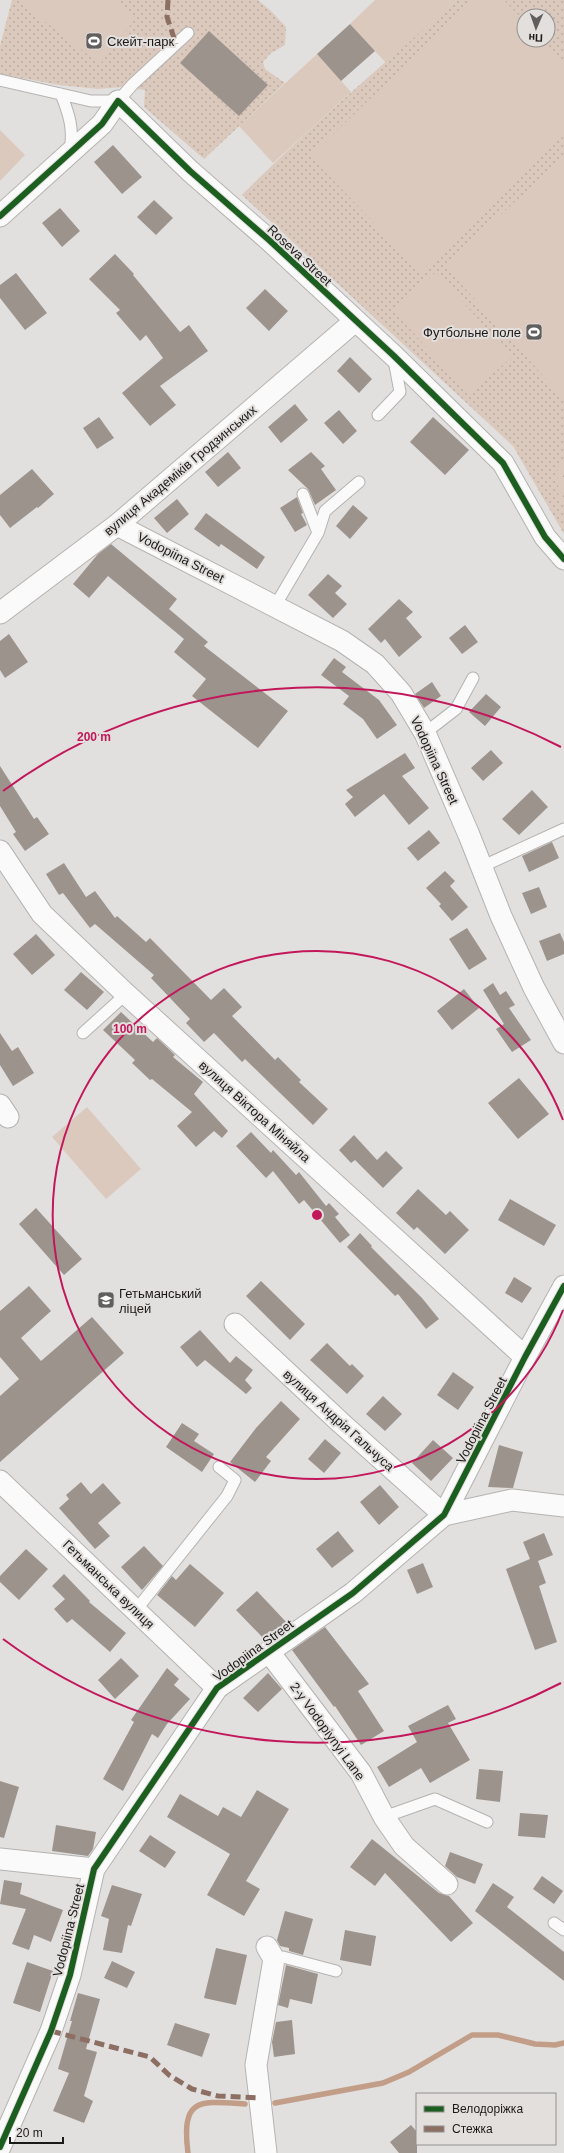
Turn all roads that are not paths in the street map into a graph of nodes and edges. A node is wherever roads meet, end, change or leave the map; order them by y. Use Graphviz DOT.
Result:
graph roads {
  1 [pos="188,32"];
  2 [pos="0,80"];
  3 [pos="61,94"];
  4 [pos="118,101"];
  5 [pos="70,153"];
  6 [pos="0,216"];
  7 [pos="355,321"];
  8 [pos="394,356"];
  9 [pos="378,415"];
  10 [pos="359,482"];
  11 [pos="303,494"];
  12 [pos="117,525"];
  13 [pos="318,533"];
  14 [pos="564,559"];
  15 [pos="275,606"];
  16 [pos="0,613"];
  17 [pos="473,678"];
  18 [pos="425,733"];
  19 [pos="564,829"];
  20 [pos="0,851"];
  21 [pos="481,867"];
  22 [pos="126,994"];
  23 [pos="83,1033"];
  24 [pos="564,1043"];
  25 [pos="564,1286"];
  26 [pos="235,1324"];
  27 [pos="525,1357"];
  28 [pos="218,1467"];
  29 [pos="0,1481"];
  30 [pos="564,1506"];
  31 [pos="444,1515"];
  32 [pos="136,1610"];
  33 [pos="269,1652"];
  34 [pos="218,1688"];
  35 [pos="384,1818"];
  36 [pos="487,1822"];
  37 [pos="0,1859"];
  38 [pos="94,1868"];
  39 [pos="447,1884"];
  40 [pos="554,1923"];
  41 [pos="564,1930"];
  42 [pos="270,1952"];
  43 [pos="336,1971"];
  44 [pos="0,2147"];
  45 [pos="266,2153"];
  1 -- 4 [label="lane"];
  2 -- 3 [label="lane"];
  3 -- 4 [label="lane"];
  3 -- 5 [label="lane"];
  4 -- 5 [label="street"];
  4 -- 7 [label="street, Roseva Street"];
  5 -- 6 [label="street"];
  7 -- 8 [label="street, Roseva Street"];
  7 -- 12 [label="street, вулиця Академіків Гродзинських"];
  8 -- 9 [label="lane"];
  8 -- 14 [label="street, Roseva Street"];
  10 -- 13 [label="lane"];
  11 -- 13 [label="lane"];
  12 -- 15 [label="street, Vodopiina Street"];
  12 -- 16 [label="street, вулиця Академіків Гродзинських"];
  13 -- 15 [label="lane"];
  15 -- 18 [label="street, Vodopiina Street"];
  17 -- 18 [label="lane"];
  18 -- 21 [label="street, Vodopiina Street"];
  19 -- 21 [label="lane"];
  20 -- 22 [label="street, вулиця Віктора Міняйла"];
  21 -- 24 [label="street, Vodopiina Street"];
  22 -- 23 [label="lane"];
  22 -- 27 [label="street, вулиця Віктора Міняйла"];
  25 -- 27 [label="street, Vodopiina Street"];
  26 -- 31 [label="street, вулиця Андрія Гальчуса"];
  27 -- 31 [label="street, Vodopiina Street"];
  28 -- 32 [label="lane"];
  29 -- 32 [label="street, Гетьманська вулиця"];
  30 -- 31 [label="street"];
  31 -- 33 [label="street, Vodopiina Street"];
  32 -- 34 [label="street, Гетьманська вулиця"];
  33 -- 34 [label="street, Vodopiina Street"];
  33 -- 35 [label="street, 2-y Vodopiynyi Lane"];
  34 -- 38 [label="street, Vodopiina Street"];
  35 -- 36 [label="lane"];
  35 -- 39 [label="street, 2-y Vodopiynyi Lane"];
  37 -- 38 [label="street"];
  38 -- 44 [label="street, Vodopiina Street"];
  40 -- 41 [label="lane"];
  42 -- 43 [label="lane"];
  42 -- 45 [label="street"];
}
